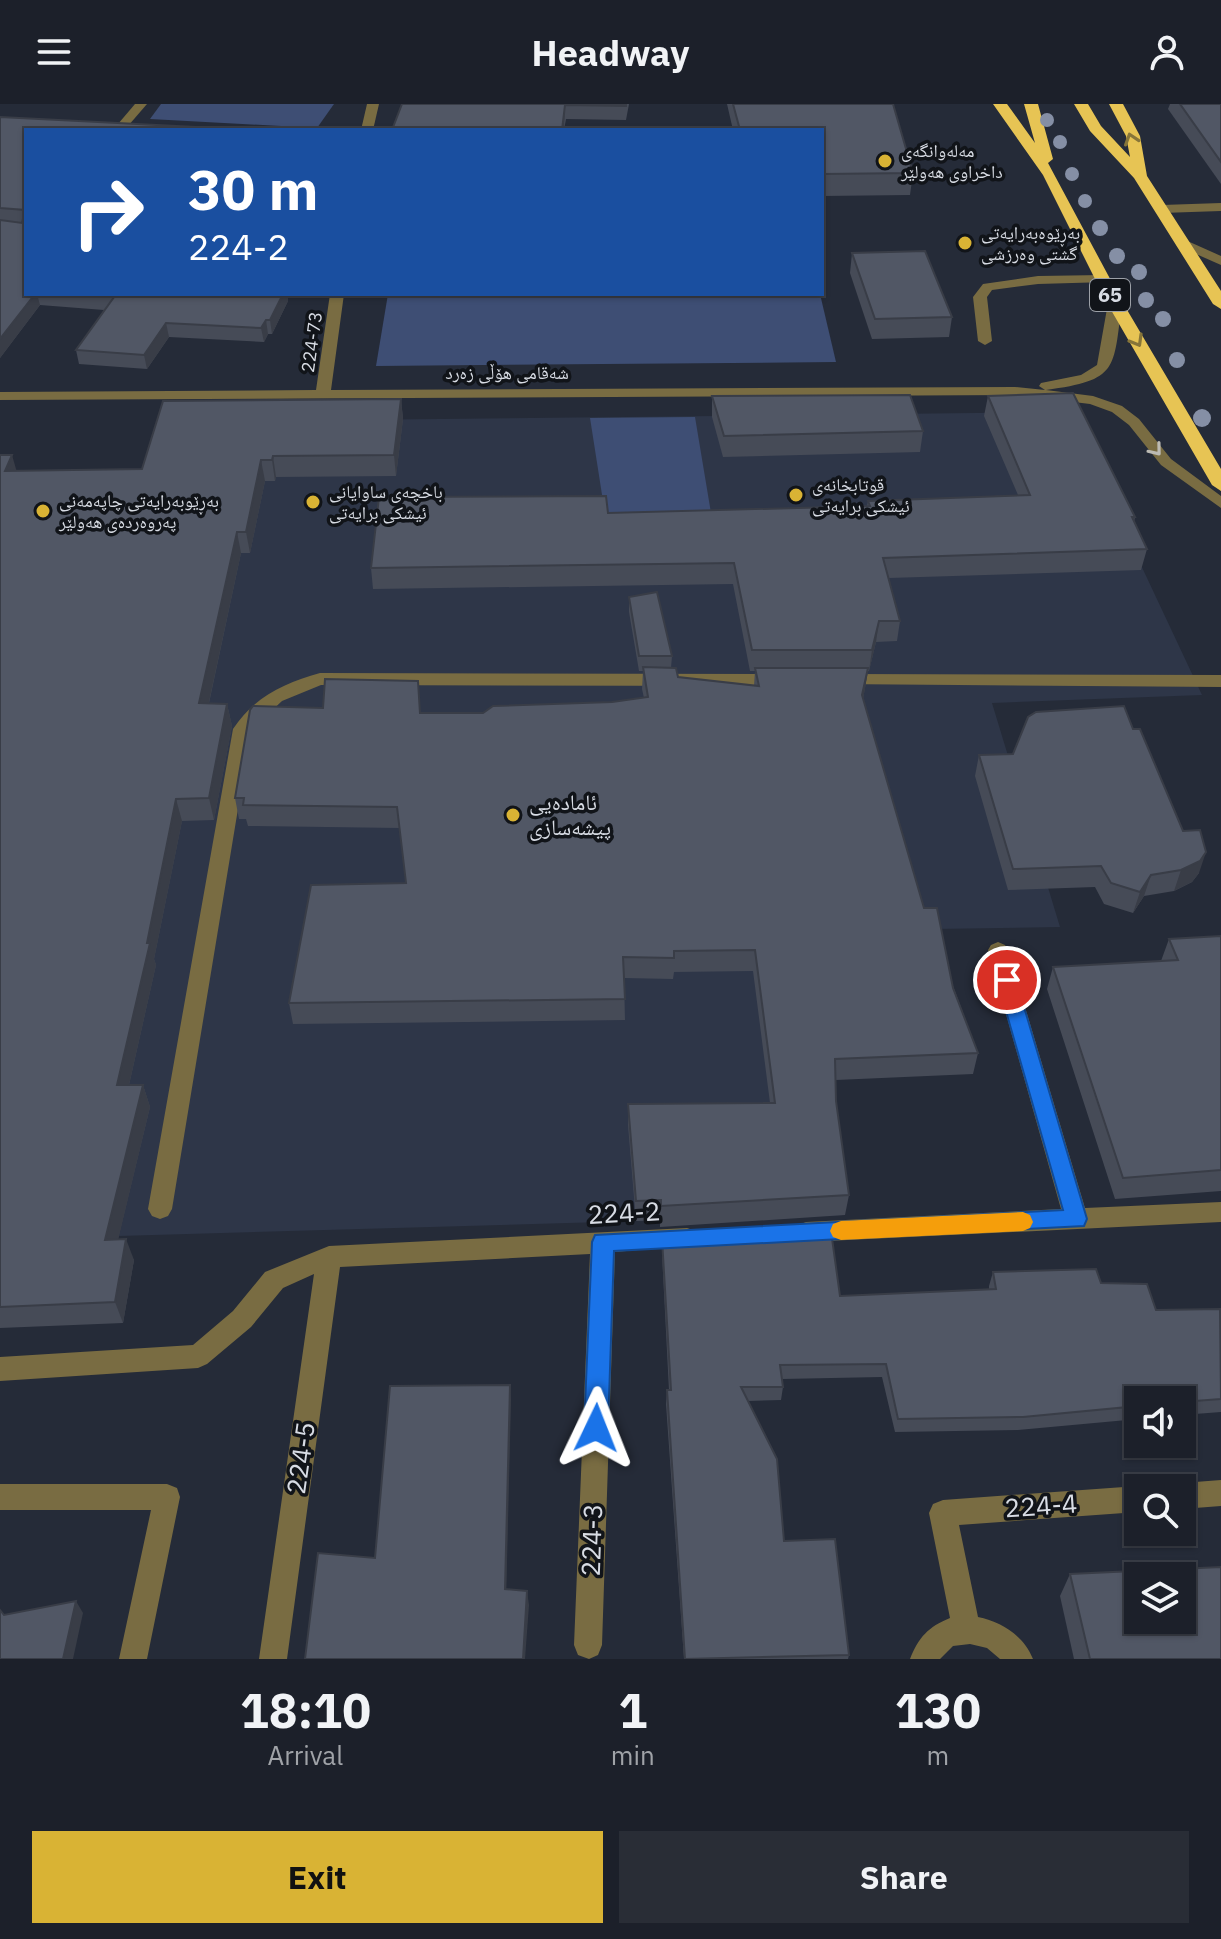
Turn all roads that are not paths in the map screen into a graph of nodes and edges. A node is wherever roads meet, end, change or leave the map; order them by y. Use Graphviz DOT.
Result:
graph roads {
  1 [pos="141,104"];
  2 [pos="373,104"];
  3 [pos="1000,104"];
  4 [pos="1031,104"];
  5 [pos="1081,104"];
  6 [pos="1116,104"];
  7 [pos="109,123"];
  8 [pos="124,124"];
  9 [pos="140,125"];
  10 [pos="367,128"];
  11 [pos="1050,175"];
  12 [pos="1140,176"];
  13 [pos="1221,207"];
  14 [pos="1162,209"];
  15 [pos="1183,243"];
  16 [pos="1221,261"];
  17 [pos="1102,279"];
  18 [pos="337,296"];
  19 [pos="1115,303"];
  20 [pos="1221,304"];
  21 [pos="985,341"];
  22 [pos="1015,391"];
  23 [pos="323,394"];
  24 [pos="0,396"];
  25 [pos="1221,485"];
  26 [pos="1221,503"];
  27 [pos="794,680"];
  28 [pos="826,680"];
  29 [pos="1221,681"];
  30 [pos="998,950"];
  31 [pos="160,1209"];
  32 [pos="1221,1212"];
  33 [pos="1076,1219"];
  34 [pos="777,1234"];
  35 [pos="714,1237"];
  36 [pos="603,1242"];
  37 [pos="329,1257"];
  38 [pos="0,1369"];
  39 [pos="1221,1493"];
  40 [pos="1196,1495"];
  41 [pos="0,1497"];
  42 [pos="1124,1500"];
  43 [pos="966,1628"];
  44 [pos="588,1645"];
  45 [pos="133,1659"];
  46 [pos="273,1659"];
  47 [pos="924,1659"];
  48 [pos="1019,1659"];
  1 -- 8 [label="street"];
  2 -- 10 [label="street"];
  3 -- 11 [label="highway, 65"];
  4 -- 11 [label="highway, 65"];
  5 -- 12 [label="highway"];
  12 -- 6 [label="highway, one-way"];
  7 -- 8 [label="street"];
  8 -- 9 [label="street"];
  11 -- 17 [label="highway, 65"];
  12 -- 14 [label="highway"];
  13 -- 14 [label="street"];
  14 -- 15 [label="highway"];
  15 -- 16 [label="street"];
  15 -- 20 [label="highway"];
  17 -- 19 [label="highway, 65"];
  17 -- 21 [label="street"];
  18 -- 23 [label="street, 224-73"];
  19 -- 22 [label="street, شەقامی هۆڵی زەرد"];
  19 -- 25 [label="highway, 65, one-way"];
  22 -- 23 [label="street, شەقامی هۆڵی زەرد"];
  22 -- 26 [label="street, شەقامی هۆڵی زەرد, one-way"];
  23 -- 24 [label="street, شەقامی هۆڵی زەرد"];
  27 -- 31 [label="street"];
  28 -- 29 [label="street"];
  30 -- 33 [label="street"];
  32 -- 33 [label="street"];
  33 -- 34 [label="street"];
  35 -- 36 [label="street, 224-2"];
  36 -- 37 [label="street, 224-2"];
  36 -- 44 [label="street, 224-3"];
  37 -- 38 [label="street, 224-2"];
  37 -- 46 [label="street, 224-5"];
  39 -- 40 [label="street"];
  41 -- 45 [label="street"];
  42 -- 43 [label="street, 224-4"];
  43 -- 47 [label="street"];
  43 -- 48 [label="street"];
}
